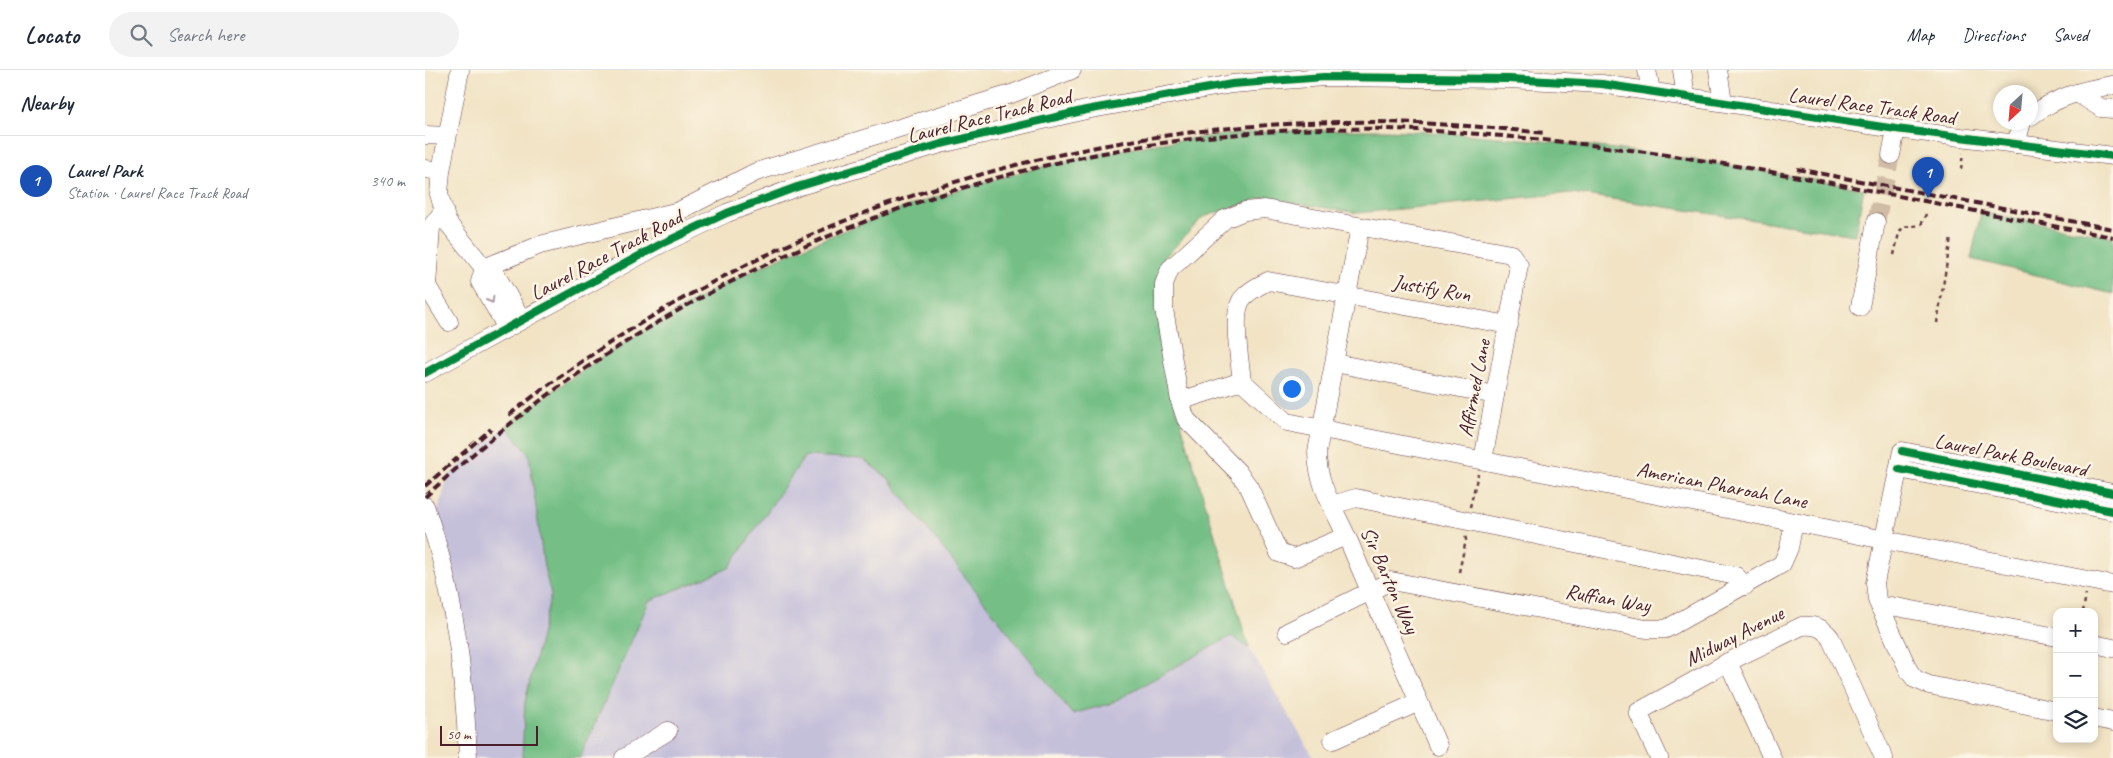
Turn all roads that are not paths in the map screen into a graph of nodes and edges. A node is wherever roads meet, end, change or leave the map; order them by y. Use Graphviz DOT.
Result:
graph roads {
  1 [pos="460,70"];
  2 [pos="1072,70"];
  3 [pos="1647,70"];
  4 [pos="1682,70"];
  5 [pos="1718,70"];
  6 [pos="1439,74"];
  7 [pos="1473,74"];
  8 [pos="1508,75"];
  9 [pos="1543,75"];
  10 [pos="1578,76"];
  11 [pos="1614,78"];
  12 [pos="2113,85"];
  13 [pos="1651,91"];
  14 [pos="2077,93"];
  15 [pos="1686,97"];
  16 [pos="1723,102"];
  17 [pos="2113,110"];
  18 [pos="2038,111"];
  19 [pos="1896,128"];
  20 [pos="2020,130"];
  21 [pos="425,135"];
  22 [pos="447,136"];
  23 [pos="2016,144"];
  24 [pos="1891,155"];
  25 [pos="2113,156"];
  26 [pos="433,170"];
  27 [pos="444,210"];
  28 [pos="1876,222"];
  29 [pos="1360,227"];
  30 [pos="484,268"];
  31 [pos="426,286"];
  32 [pos="1347,296"];
  33 [pos="1860,307"];
  34 [pos="449,322"];
  35 [pos="515,324"];
  36 [pos="1509,325"];
  37 [pos="1335,363"];
  38 [pos="425,373"];
  39 [pos="1242,381"];
  40 [pos="1495,395"];
  41 [pos="1179,401"];
  42 [pos="1323,429"];
  43 [pos="1481,465"];
  44 [pos="1899,469"];
  45 [pos="2113,493"];
  46 [pos="1332,505"];
  47 [pos="425,506"];
  48 [pos="2113,511"];
  49 [pos="1794,522"];
  50 [pos="1346,536"];
  51 [pos="1883,541"];
  52 [pos="2113,585"];
  53 [pos="1745,586"];
  54 [pos="1371,593"];
  55 [pos="1881,610"];
  56 [pos="1287,632"];
  57 [pos="2053,636"];
  58 [pos="2098,645"];
  59 [pos="2113,648"];
  60 [pos="1728,662"];
  61 [pos="1419,702"];
  62 [pos="2053,710"];
  63 [pos="2098,719"];
  64 [pos="2113,722"];
  65 [pos="668,731"];
  66 [pos="1333,740"];
  67 [pos="1438,746"];
  68 [pos="469,758"];
  69 [pos="624,758"];
  70 [pos="1659,758"];
  71 [pos="1772,758"];
  72 [pos="1884,758"];
  1 -- 22 [label="street"];
  2 -- 30 [label="street"];
  3 -- 13 [label="street"];
  4 -- 15 [label="street"];
  5 -- 16 [label="street"];
  6 -- 7 [label="street, Laurel Race Track Road"];
  6 -- 35 [label="street, Laurel Race Track Road"];
  7 -- 8 [label="street, Laurel Race Track Road"];
  8 -- 9 [label="street, Laurel Race Track Road"];
  9 -- 10 [label="street, Laurel Race Track Road"];
  10 -- 11 [label="street, Laurel Race Track Road"];
  11 -- 13 [label="street, Laurel Race Track Road"];
  12 -- 14 [label="street"];
  13 -- 15 [label="street, Laurel Race Track Road"];
  14 -- 17 [label="street"];
  14 -- 18 [label="street"];
  15 -- 16 [label="street, Laurel Race Track Road"];
  16 -- 19 [label="street, Laurel Race Track Road"];
  19 -- 23 [label="street, Laurel Race Track Road"];
  19 -- 24 [label="street"];
  20 -- 23 [label="street"];
  21 -- 22 [label="street"];
  22 -- 26 [label="street"];
  23 -- 25 [label="street, Laurel Race Track Road"];
  26 -- 27 [label="street"];
  27 -- 30 [label="street"];
  27 -- 31 [label="street"];
  28 -- 33 [label="street"];
  29 -- 32 [label="street, Sir Barton Way"];
  29 -- 36 [label="street, Affirmed Lane"];
  29 -- 41 [label="street, Affirmed Lane"];
  30 -- 35 [label="street"];
  31 -- 34 [label="street"];
  32 -- 36 [label="street, Justify Run"];
  32 -- 37 [label="street, Sir Barton Way"];
  32 -- 39 [label="street, Justify Run"];
  35 -- 38 [label="street, Laurel Race Track Road"];
  36 -- 40 [label="street, Affirmed Lane"];
  37 -- 40 [label="street"];
  37 -- 42 [label="street, Sir Barton Way"];
  39 -- 41 [label="street"];
  39 -- 42 [label="street, American Pharoah Lane"];
  40 -- 43 [label="street, Affirmed Lane"];
  41 -- 50 [label="street, Affirmed Lane"];
  42 -- 43 [label="street, American Pharoah Lane"];
  42 -- 46 [label="street, Sir Barton Way"];
  43 -- 49 [label="street, American Pharoah Lane"];
  44 -- 45 [label="street, Laurel Park Boulevard"];
  44 -- 48 [label="street, Laurel Park Boulevard"];
  44 -- 51 [label="street"];
  46 -- 50 [label="street, Sir Barton Way"];
  46 -- 53 [label="street"];
  47 -- 68 [label="street"];
  49 -- 51 [label="street, American Pharoah Lane"];
  49 -- 53 [label="street, Ruffian Way"];
  50 -- 54 [label="street, Sir Barton Way"];
  51 -- 52 [label="street, American Pharoah Lane"];
  51 -- 55 [label="street"];
  53 -- 54 [label="street, Ruffian Way"];
  54 -- 56 [label="street, Ruffian Way"];
  54 -- 61 [label="street, Sir Barton Way"];
  55 -- 57 [label="street"];
  55 -- 62 [label="street"];
  58 -- 59 [label="street"];
  60 -- 70 [label="street, Midway Avenue"];
  60 -- 71 [label="street"];
  60 -- 72 [label="street, Midway Avenue"];
  61 -- 66 [label="street"];
  61 -- 67 [label="street, Sir Barton Way"];
  63 -- 64 [label="street"];
  65 -- 69 [label="street"];
}
